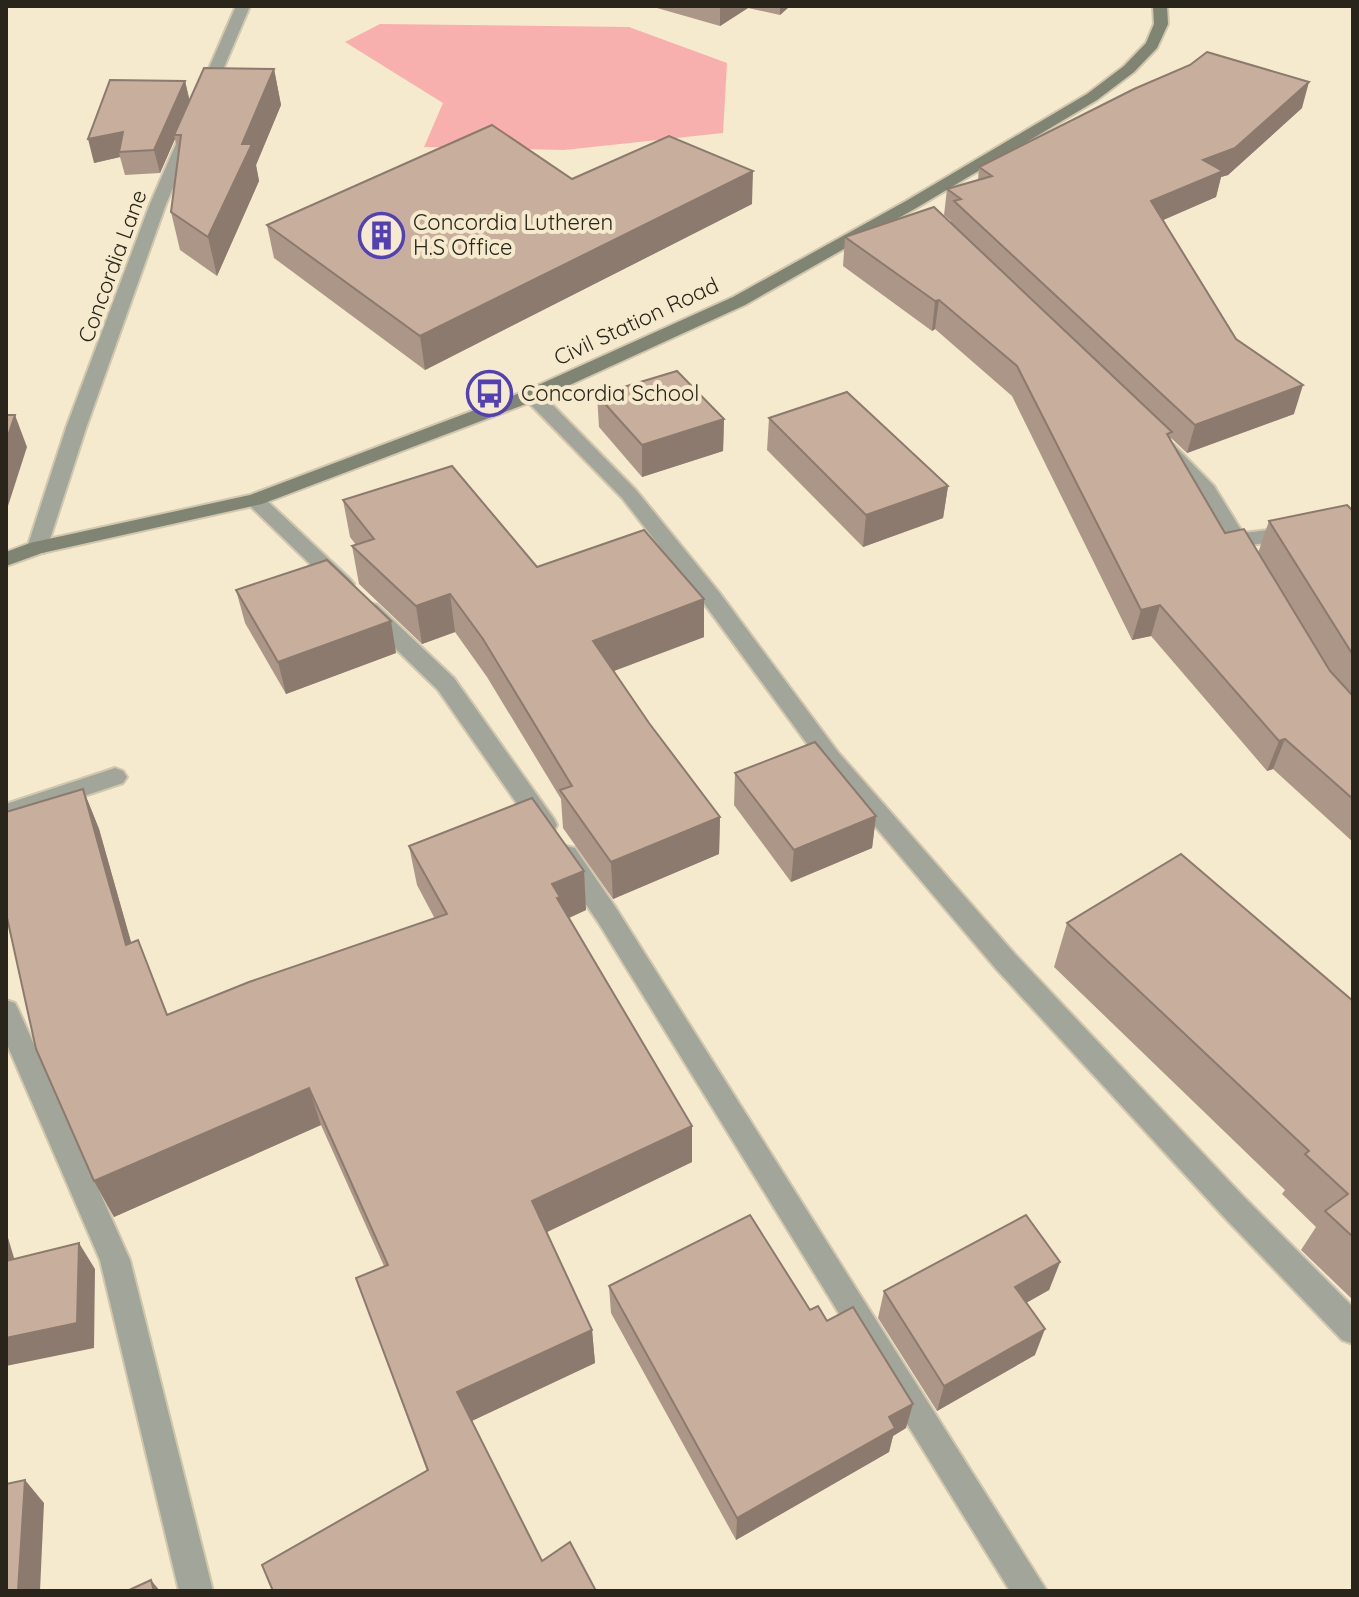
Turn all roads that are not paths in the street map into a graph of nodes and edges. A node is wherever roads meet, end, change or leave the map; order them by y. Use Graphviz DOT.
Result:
graph roads {
  1 [pos="243,6"];
  2 [pos="1160,6"];
  3 [pos="532,395"];
  4 [pos="1157,438"];
  5 [pos="255,500"];
  6 [pos="1353,526"];
  7 [pos="1237,540"];
  8 [pos="37,548"];
  9 [pos="6,559"];
  10 [pos="1261,580"];
  11 [pos="115,777"];
  12 [pos="6,813"];
  13 [pos="6,1011"];
  14 [pos="1353,1329"];
  15 [pos="196,1591"];
  16 [pos="1030,1591"];
  1 -- 8 [label="street, Concordia Lane"];
  2 -- 3 [label="main road, Civil Station Road"];
  3 -- 5 [label="main road, Civil Station Road"];
  3 -- 14 [label="street"];
  4 -- 7 [label="street"];
  5 -- 8 [label="main road, Civil Station Road"];
  5 -- 16 [label="street"];
  6 -- 7 [label="street"];
  7 -- 10 [label="street"];
  8 -- 9 [label="main road, Civil Station Road"];
  11 -- 12 [label="street"];
  13 -- 15 [label="street"];
}
